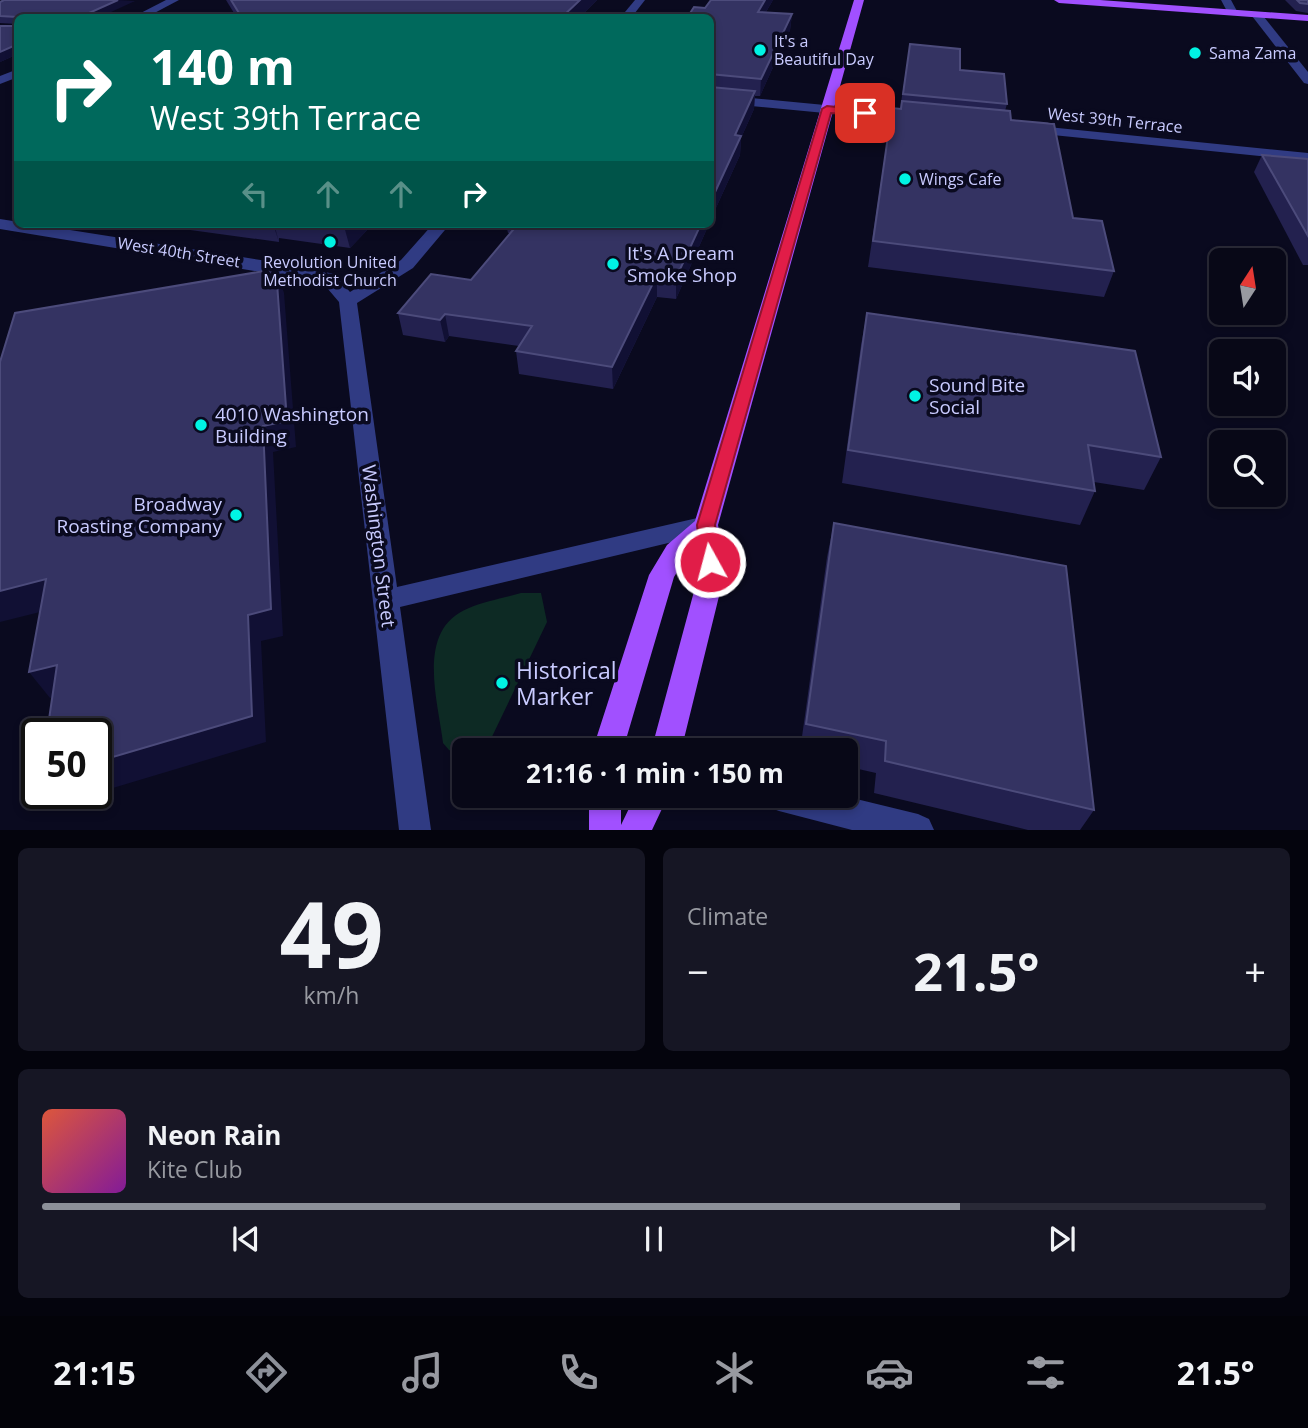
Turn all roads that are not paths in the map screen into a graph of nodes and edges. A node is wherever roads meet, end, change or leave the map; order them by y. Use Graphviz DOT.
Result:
graph roads {
  1 [pos="174,0"];
  2 [pos="640,0"];
  3 [pos="859,0"];
  4 [pos="1059,0"];
  5 [pos="1226,0"];
  6 [pos="1233,13"];
  7 [pos="144,14"];
  8 [pos="628,14"];
  9 [pos="1256,14"];
  10 [pos="1308,18"];
  11 [pos="1308,80"];
  12 [pos="714,97"];
  13 [pos="827,109"];
  14 [pos="937,120"];
  15 [pos="1018,128"];
  16 [pos="1308,157"];
  17 [pos="25,228"];
  18 [pos="438,228"];
  19 [pos="348,301"];
  20 [pos="706,525"];
  21 [pos="386,600"];
  22 [pos="612,738"];
  23 [pos="669,738"];
  24 [pos="605,808"];
  25 [pos="648,808"];
  26 [pos="828,808"];
  27 [pos="415,830"];
  28 [pos="605,830"];
  29 [pos="635,830"];
  30 [pos="918,830"];
  1 -- 7 [label="street"];
  2 -- 8 [label="street"];
  3 -- 13 [label="main road"];
  4 -- 6 [label="main road"];
  5 -- 6 [label="street"];
  6 -- 9 [label="main road"];
  9 -- 10 [label="main road"];
  9 -- 11 [label="street"];
  12 -- 13 [label="street"];
  13 -- 14 [label="street"];
  13 -- 20 [label="main road"];
  15 -- 16 [label="street, West 39th Terrace"];
  17 -- 19 [label="street, West 40th Street"];
  18 -- 19 [label="street"];
  19 -- 21 [label="street, Washington Street"];
  20 -- 21 [label="street"];
  20 -- 22 [label="main road"];
  20 -- 23 [label="main road"];
  21 -- 27 [label="street, Washington Street"];
  24 -- 28 [label="main road"];
  25 -- 29 [label="main road"];
  26 -- 30 [label="street"];
}
